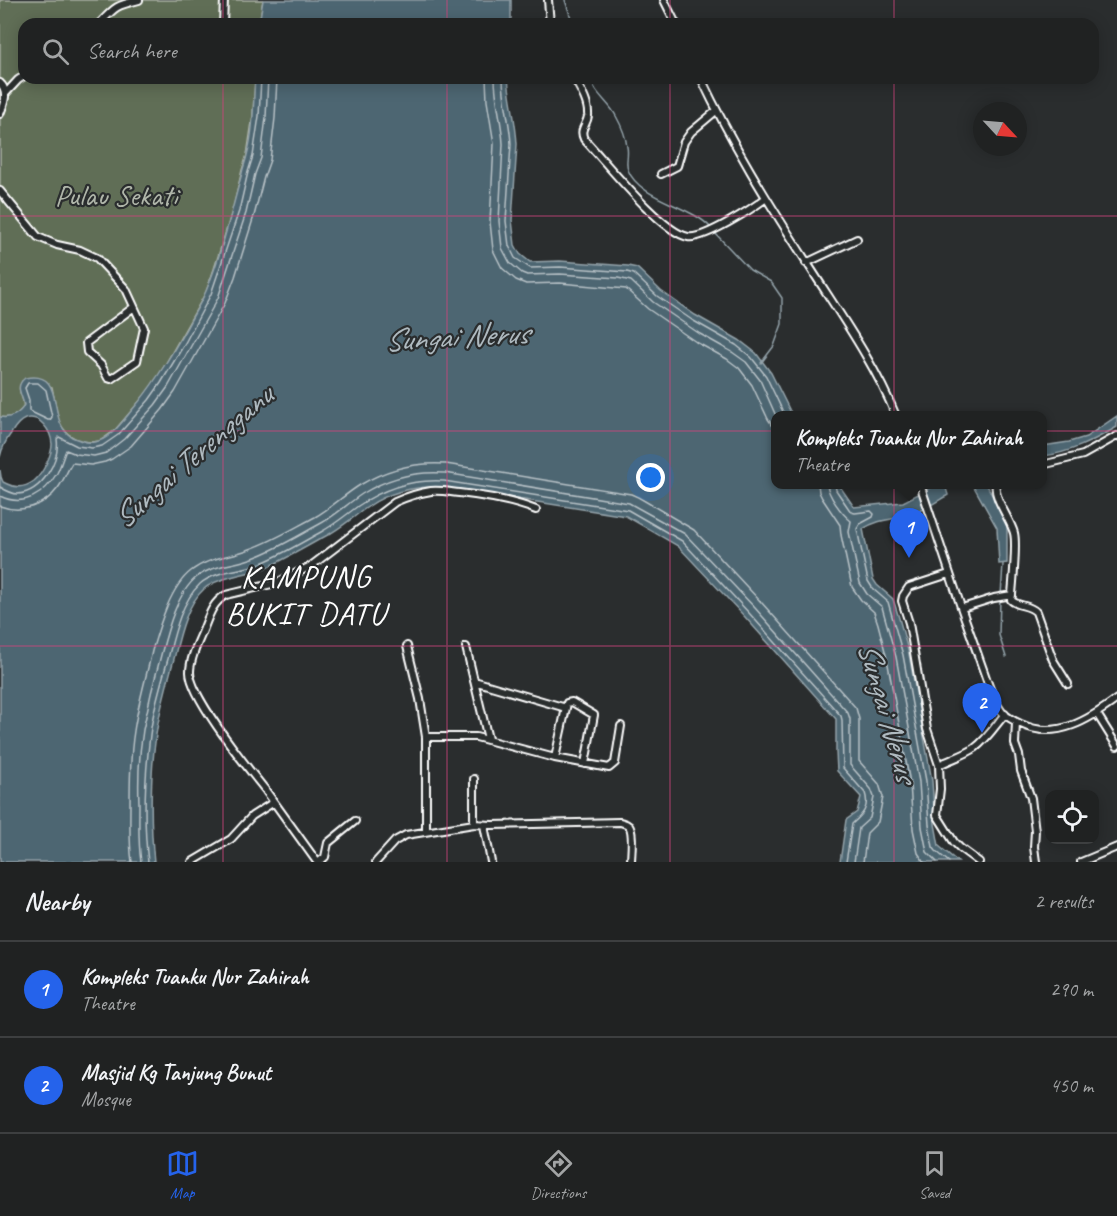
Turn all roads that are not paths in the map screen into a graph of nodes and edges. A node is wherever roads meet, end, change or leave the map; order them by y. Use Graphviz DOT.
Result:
graph roads {
  1 [pos="139,0"];
  2 [pos="224,0"];
  3 [pos="548,0"];
  4 [pos="664,0"];
  5 [pos="105,18"];
  6 [pos="223,18"];
  7 [pos="550,18"];
  8 [pos="673,18"];
  9 [pos="18,80"];
  10 [pos="0,83"];
  11 [pos="577,84"];
  12 [pos="704,84"];
  13 [pos="6,93"];
  14 [pos="716,111"];
  15 [pos="0,114"];
  16 [pos="661,174"];
  17 [pos="0,191"];
  18 [pos="766,198"];
  19 [pos="857,239"];
  20 [pos="806,263"];
  21 [pos="134,307"];
  22 [pos="894,411"];
  23 [pos="1117,436"];
  24 [pos="1047,464"];
  25 [pos="921,489"];
  26 [pos="994,489"];
  27 [pos="536,510"];
  28 [pos="949,574"];
  29 [pos="1009,595"];
  30 [pos="962,608"];
  31 [pos="407,646"];
  32 [pos="466,647"];
  33 [pos="474,681"];
  34 [pos="1068,684"];
  35 [pos="1117,699"];
  36 [pos="566,708"];
  37 [pos="1005,714"];
  38 [pos="1097,714"];
  39 [pos="1016,722"];
  40 [pos="621,726"];
  41 [pos="426,737"];
  42 [pos="488,739"];
  43 [pos="1117,746"];
  44 [pos="555,758"];
  45 [pos="585,764"];
  46 [pos="939,765"];
  47 [pos="474,779"];
  48 [pos="274,802"];
  49 [pos="355,821"];
  50 [pos="474,824"];
  51 [pos="484,825"];
  52 [pos="426,831"];
  53 [pos="1117,847"];
  54 [pos="317,861"];
  55 [pos="192,862"];
  56 [pos="307,862"];
  57 [pos="376,862"];
  58 [pos="491,862"];
  59 [pos="631,862"];
  60 [pos="979,862"];
  61 [pos="1035,862"];
  62 [pos="1081,862"];
  1 -- 5 [label="street"];
  2 -- 6 [label="street"];
  3 -- 7 [label="street"];
  4 -- 8 [label="street"];
  9 -- 13 [label="street"];
  10 -- 13 [label="street"];
  11 -- 18 [label="street"];
  12 -- 14 [label="street"];
  13 -- 15 [label="street"];
  14 -- 16 [label="street"];
  14 -- 18 [label="street"];
  17 -- 21 [label="street"];
  18 -- 20 [label="street"];
  19 -- 20 [label="street"];
  20 -- 22 [label="street"];
  23 -- 24 [label="street"];
  25 -- 28 [label="street"];
  26 -- 29 [label="street"];
  27 -- 48 [label="street"];
  28 -- 30 [label="street"];
  28 -- 46 [label="street"];
  29 -- 30 [label="street"];
  29 -- 34 [label="street"];
  30 -- 37 [label="street"];
  31 -- 41 [label="street"];
  32 -- 33 [label="street"];
  33 -- 36 [label="street"];
  33 -- 42 [label="street"];
  35 -- 38 [label="street"];
  36 -- 44 [label="street"];
  36 -- 45 [label="street"];
  37 -- 39 [label="street"];
  37 -- 46 [label="street"];
  38 -- 39 [label="street"];
  38 -- 43 [label="street"];
  39 -- 61 [label="street"];
  40 -- 45 [label="street"];
  41 -- 42 [label="street"];
  41 -- 52 [label="street"];
  42 -- 44 [label="street"];
  44 -- 45 [label="street"];
  46 -- 60 [label="street"];
  47 -- 50 [label="street"];
  48 -- 54 [label="street"];
  48 -- 55 [label="street"];
  49 -- 54 [label="street"];
  50 -- 51 [label="street"];
  50 -- 52 [label="street"];
  51 -- 58 [label="street"];
  51 -- 59 [label="street"];
  52 -- 57 [label="street"];
  53 -- 62 [label="street"];
  54 -- 56 [label="street"];
}
